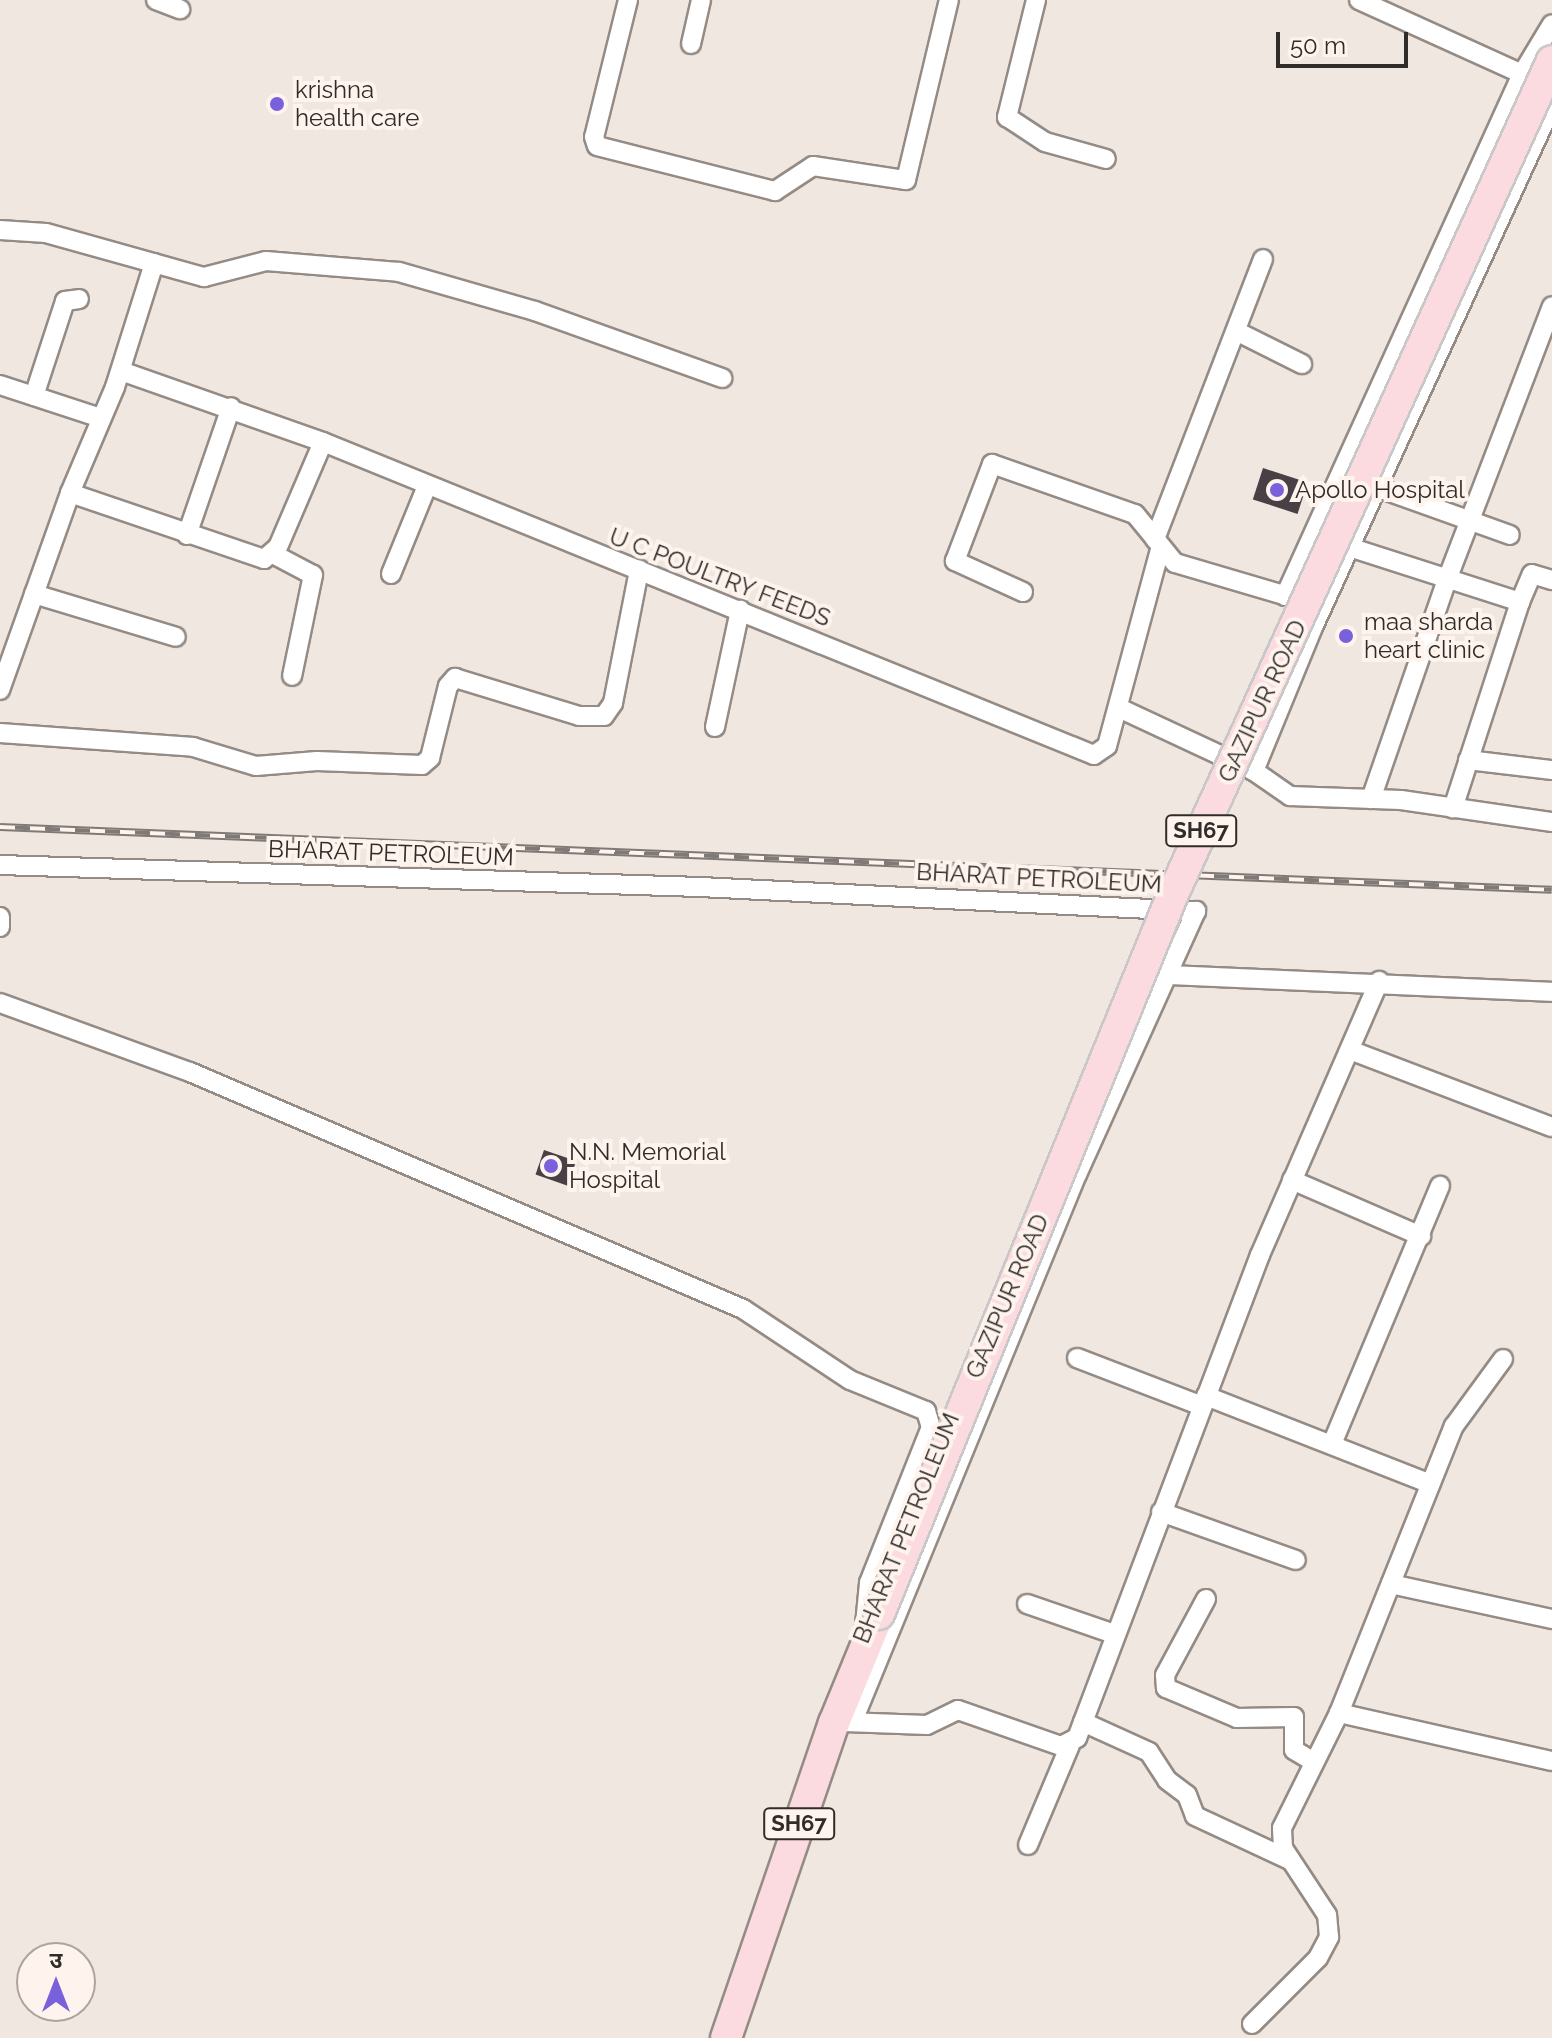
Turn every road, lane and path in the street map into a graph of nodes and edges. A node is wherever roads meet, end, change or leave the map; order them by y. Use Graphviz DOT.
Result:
graph roads {
  1 [pos="156,0"];
  2 [pos="628,0"];
  3 [pos="701,0"];
  4 [pos="949,0"];
  5 [pos="1036,0"];
  6 [pos="1359,0"];
  7 [pos="180,9"];
  8 [pos="1552,24"];
  9 [pos="691,44"];
  10 [pos="1552,61"];
  11 [pos="1522,74"];
  12 [pos="1552,105"];
  13 [pos="1106,159"];
  14 [pos="0,230"];
  15 [pos="1263,259"];
  16 [pos="154,263"];
  17 [pos="79,299"];
  18 [pos="1552,306"];
  19 [pos="1236,331"];
  20 [pos="1302,364"];
  21 [pos="121,371"];
  22 [pos="722,378"];
  23 [pos="0,385"];
  24 [pos="34,396"];
  25 [pos="231,407"];
  26 [pos="101,418"];
  27 [pos="323,442"];
  28 [pos="427,486"];
  29 [pos="1376,487"];
  30 [pos="70,493"];
  31 [pos="1468,522"];
  32 [pos="187,535"];
  33 [pos="1510,535"];
  34 [pos="1158,545"];
  35 [pos="1349,547"];
  36 [pos="273,554"];
  37 [pos="639,570"];
  38 [pos="391,574"];
  39 [pos="1448,577"];
  40 [pos="1552,580"];
  41 [pos="1023,592"];
  42 [pos="34,594"];
  43 [pos="1285,596"];
  44 [pos="1520,602"];
  45 [pos="1323,607"];
  46 [pos="740,610"];
  47 [pos="176,637"];
  48 [pos="292,676"];
  49 [pos="0,690"];
  50 [pos="1119,708"];
  51 [pos="715,727"];
  52 [pos="0,733"];
  53 [pos="1468,760"];
  54 [pos="1552,770"];
  55 [pos="1254,771"];
  56 [pos="1371,799"];
  57 [pos="1453,808"];
  58 [pos="1552,822"];
  59 [pos="0,865"];
  60 [pos="0,917"];
  61 [pos="0,927"];
  62 [pos="1167,975"];
  63 [pos="1379,981"];
  64 [pos="1552,992"];
  65 [pos="0,1003"];
  66 [pos="1350,1050"];
  67 [pos="1552,1127"];
  68 [pos="1292,1180"];
  69 [pos="1440,1186"];
  70 [pos="1421,1236"];
  71 [pos="1077,1358"];
  72 [pos="1503,1359"];
  73 [pos="1204,1401"];
  74 [pos="1332,1444"];
  75 [pos="1430,1484"];
  76 [pos="1161,1512"];
  77 [pos="1296,1560"];
  78 [pos="1391,1584"];
  79 [pos="1206,1599"];
  80 [pos="1027,1604"];
  81 [pos="1552,1619"];
  82 [pos="1114,1634"];
  83 [pos="864,1646"];
  84 [pos="1339,1713"];
  85 [pos="844,1722"];
  86 [pos="1083,1722"];
  87 [pos="1070,1745"];
  88 [pos="1552,1761"];
  89 [pos="1314,1762"];
  90 [pos="1028,1845"];
  91 [pos="1290,1860"];
  92 [pos="1252,2024"];
  93 [pos="726,2038"];
  1 -- 7 [label="street"];
  2 -- 4 [label="street"];
  3 -- 9 [label="street"];
  5 -- 13 [label="street"];
  6 -- 11 [label="street"];
  8 -- 11 [label="street"];
  10 -- 83 [label="main road, GAZIPUR ROAD / SH67, bridge"];
  11 -- 43 [label="street"];
  12 -- 29 [label="street"];
  14 -- 16 [label="street"];
  15 -- 19 [label="street, U C POULTRY FEEDS"];
  16 -- 21 [label="street"];
  16 -- 22 [label="street"];
  17 -- 24 [label="street"];
  18 -- 31 [label="street"];
  19 -- 20 [label="street"];
  19 -- 34 [label="street, U C POULTRY FEEDS"];
  21 -- 25 [label="street, U C POULTRY FEEDS"];
  21 -- 26 [label="street"];
  23 -- 24 [label="street"];
  24 -- 26 [label="street"];
  25 -- 27 [label="street, U C POULTRY FEEDS"];
  25 -- 32 [label="street"];
  26 -- 30 [label="street"];
  27 -- 28 [label="street, U C POULTRY FEEDS"];
  27 -- 36 [label="street"];
  28 -- 37 [label="street, U C POULTRY FEEDS"];
  28 -- 38 [label="street"];
  29 -- 31 [label="street"];
  29 -- 35 [label="street"];
  30 -- 32 [label="street"];
  30 -- 42 [label="street"];
  31 -- 33 [label="street"];
  31 -- 39 [label="street"];
  32 -- 36 [label="street"];
  34 -- 41 [label="street"];
  34 -- 43 [label="street"];
  34 -- 50 [label="street, U C POULTRY FEEDS"];
  35 -- 39 [label="street"];
  35 -- 45 [label="street"];
  36 -- 48 [label="street"];
  37 -- 46 [label="street, U C POULTRY FEEDS"];
  37 -- 52 [label="street"];
  39 -- 44 [label="street"];
  39 -- 56 [label="street"];
  40 -- 44 [label="street"];
  42 -- 47 [label="street"];
  42 -- 49 [label="street"];
  43 -- 45 [label="street"];
  44 -- 53 [label="street"];
  45 -- 55 [label="street"];
  46 -- 50 [label="street, U C POULTRY FEEDS"];
  46 -- 51 [label="street"];
  50 -- 55 [label="street"];
  53 -- 54 [label="street"];
  53 -- 57 [label="street"];
  55 -- 56 [label="street"];
  56 -- 57 [label="street"];
  57 -- 58 [label="street"];
  59 -- 62 [label="street, BHARAT PETROLEUM"];
  60 -- 61 [label="street"];
  62 -- 63 [label="street"];
  62 -- 85 [label="street, BHARAT PETROLEUM"];
  63 -- 64 [label="street"];
  63 -- 66 [label="street"];
  65 -- 83 [label="street"];
  66 -- 67 [label="street"];
  66 -- 68 [label="street"];
  68 -- 70 [label="street"];
  68 -- 73 [label="street"];
  69 -- 70 [label="street"];
  70 -- 74 [label="street"];
  71 -- 73 [label="street"];
  72 -- 75 [label="street"];
  73 -- 74 [label="street"];
  73 -- 76 [label="street"];
  74 -- 75 [label="street"];
  75 -- 78 [label="street"];
  76 -- 77 [label="street"];
  76 -- 82 [label="street"];
  78 -- 81 [label="street"];
  78 -- 84 [label="street"];
  79 -- 89 [label="street"];
  80 -- 82 [label="street"];
  82 -- 86 [label="street"];
  83 -- 85 [label="main road, SH67"];
  84 -- 88 [label="street"];
  84 -- 89 [label="street"];
  85 -- 87 [label="street"];
  85 -- 93 [label="main road, SH67"];
  86 -- 87 [label="street"];
  86 -- 91 [label="street"];
  87 -- 90 [label="street"];
  89 -- 91 [label="street"];
  91 -- 92 [label="street"];
}
